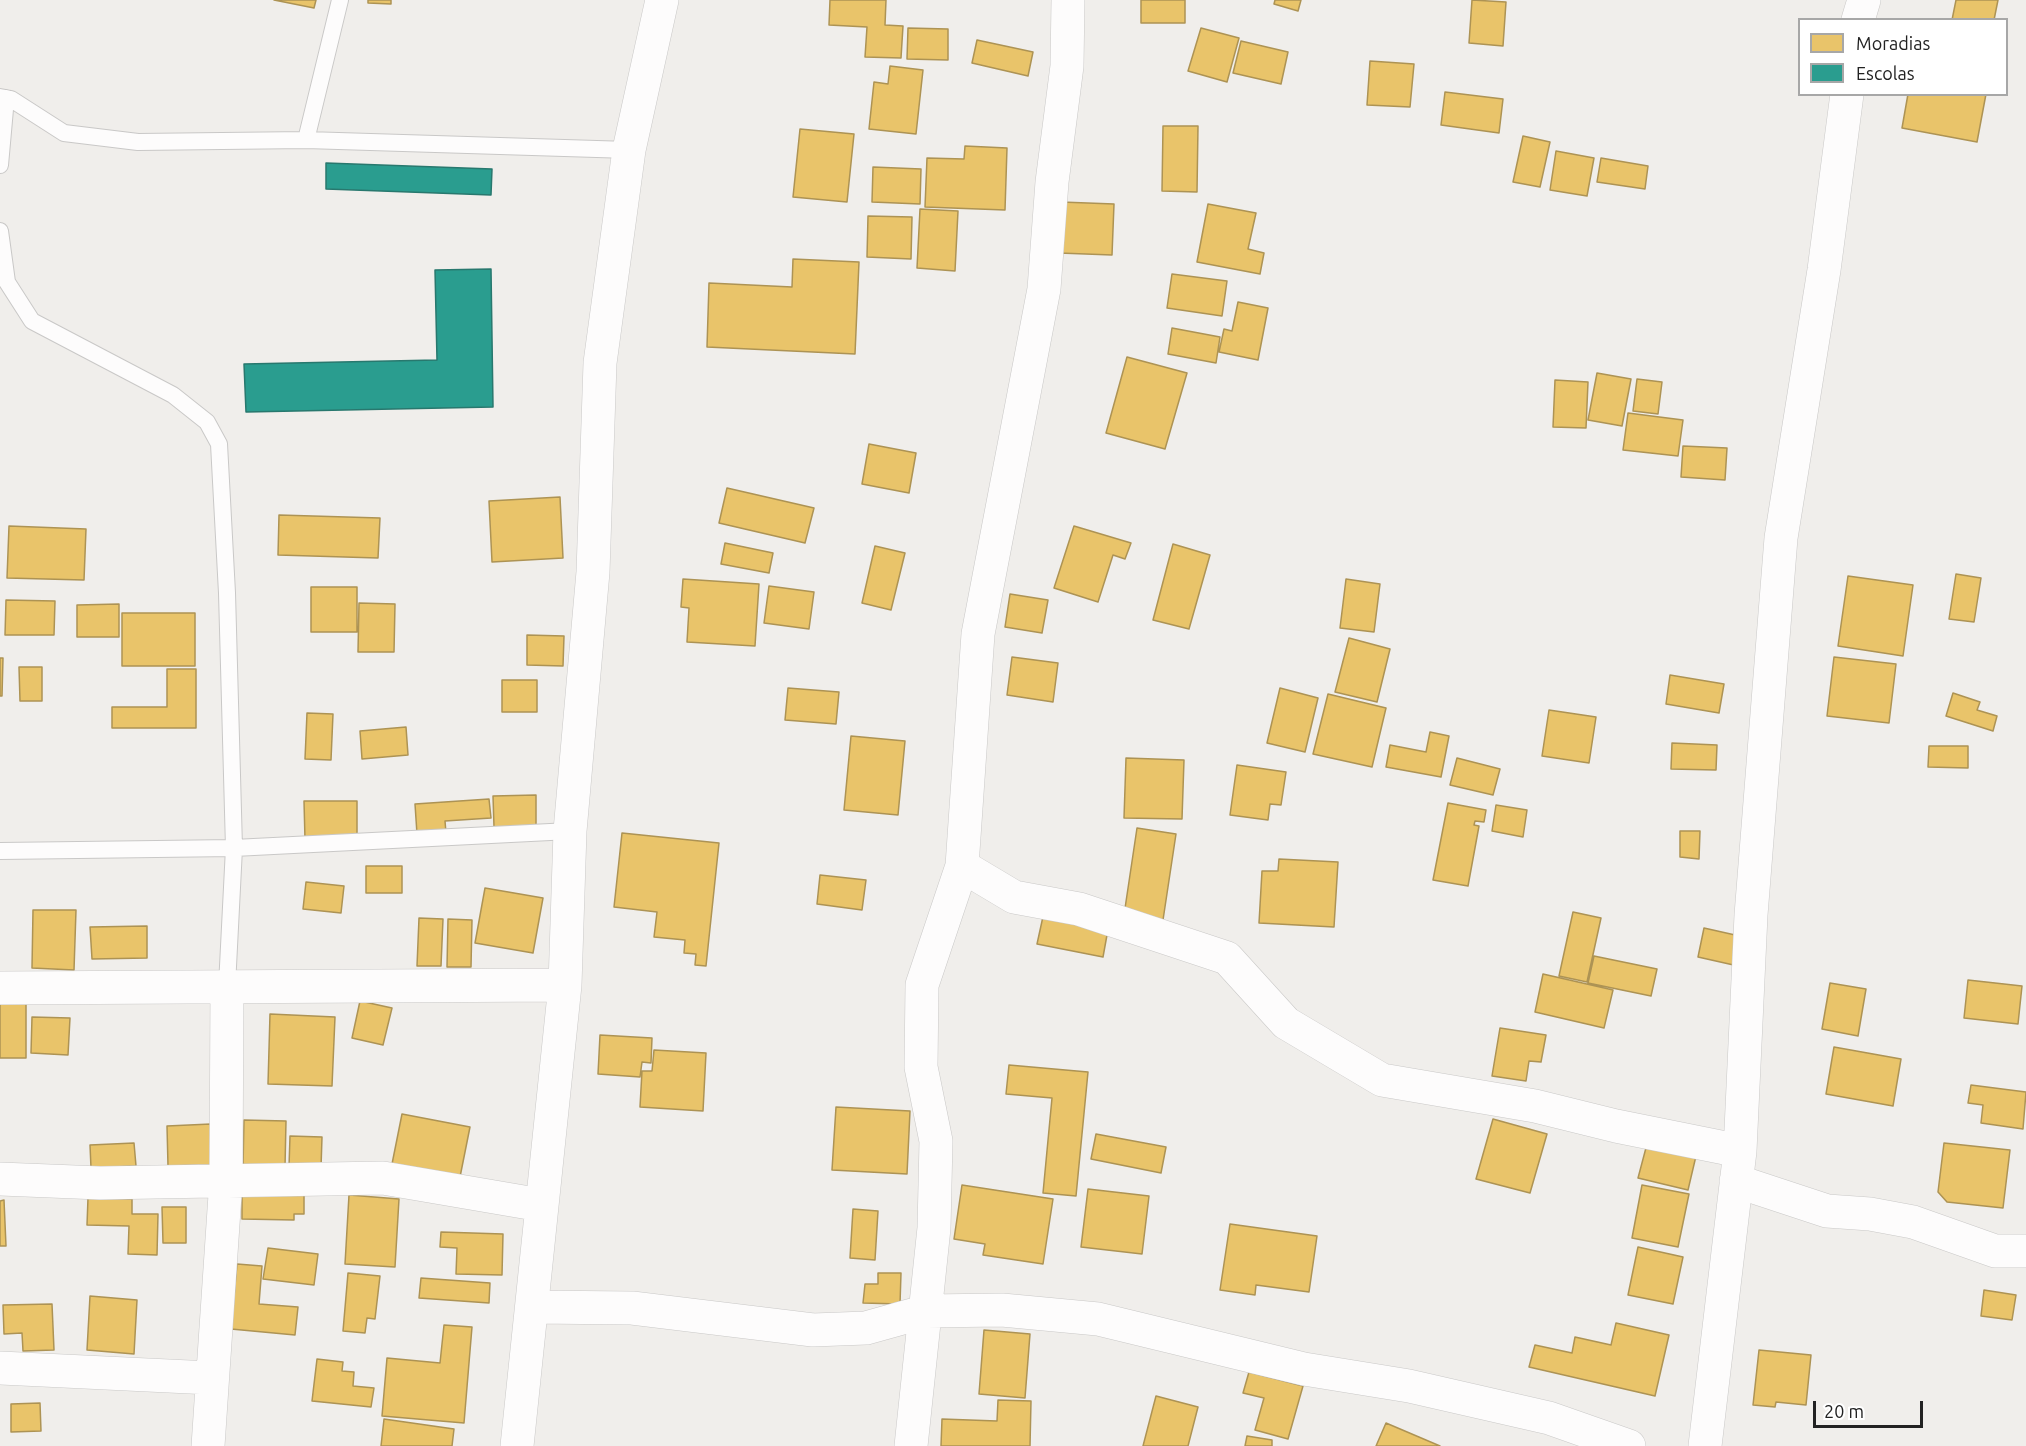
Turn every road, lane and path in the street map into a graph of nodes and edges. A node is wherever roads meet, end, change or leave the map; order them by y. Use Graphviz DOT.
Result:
graph roads {
  1 [pos="340,0"];
  2 [pos="662,0"];
  3 [pos="1068,0"];
  4 [pos="1864,0"];
  5 [pos="1859,18"];
  6 [pos="1847,96"];
  7 [pos="3,97"];
  8 [pos="306,140"];
  9 [pos="629,150"];
  10 [pos="0,165"];
  11 [pos="0,231"];
  12 [pos="570,831"];
  13 [pos="234,848"];
  14 [pos="0,851"];
  15 [pos="962,866"];
  16 [pos="565,985"];
  17 [pos="227,986"];
  18 [pos="0,988"];
  19 [pos="1738,1166"];
  20 [pos="0,1179"];
  21 [pos="226,1180"];
  22 [pos="541,1205"];
  23 [pos="2026,1251"];
  24 [pos="533,1307"];
  25 [pos="927,1311"];
  26 [pos="0,1368"];
  27 [pos="211,1378"];
  28 [pos="208,1446"];
  29 [pos="517,1446"];
  30 [pos="911,1446"];
  31 [pos="1629,1446"];
  32 [pos="1705,1446"];
  1 -- 8 [label="lane"];
  2 -- 9 [label="street"];
  3 -- 15 [label="street"];
  4 -- 5 [label="street"];
  6 -- 19 [label="street"];
  7 -- 8 [label="lane"];
  7 -- 10 [label="lane"];
  8 -- 9 [label="lane"];
  9 -- 12 [label="street"];
  11 -- 13 [label="lane"];
  12 -- 13 [label="lane"];
  12 -- 16 [label="street"];
  13 -- 14 [label="lane"];
  13 -- 17 [label="lane"];
  15 -- 19 [label="street"];
  15 -- 25 [label="street"];
  16 -- 17 [label="street"];
  16 -- 22 [label="street"];
  17 -- 18 [label="street"];
  17 -- 21 [label="street"];
  19 -- 23 [label="street"];
  19 -- 32 [label="street"];
  20 -- 21 [label="street"];
  21 -- 22 [label="street"];
  21 -- 27 [label="street"];
  22 -- 24 [label="street"];
  24 -- 25 [label="street"];
  24 -- 29 [label="street"];
  25 -- 30 [label="street"];
  25 -- 31 [label="street"];
  26 -- 27 [label="street"];
  27 -- 28 [label="street"];
}
